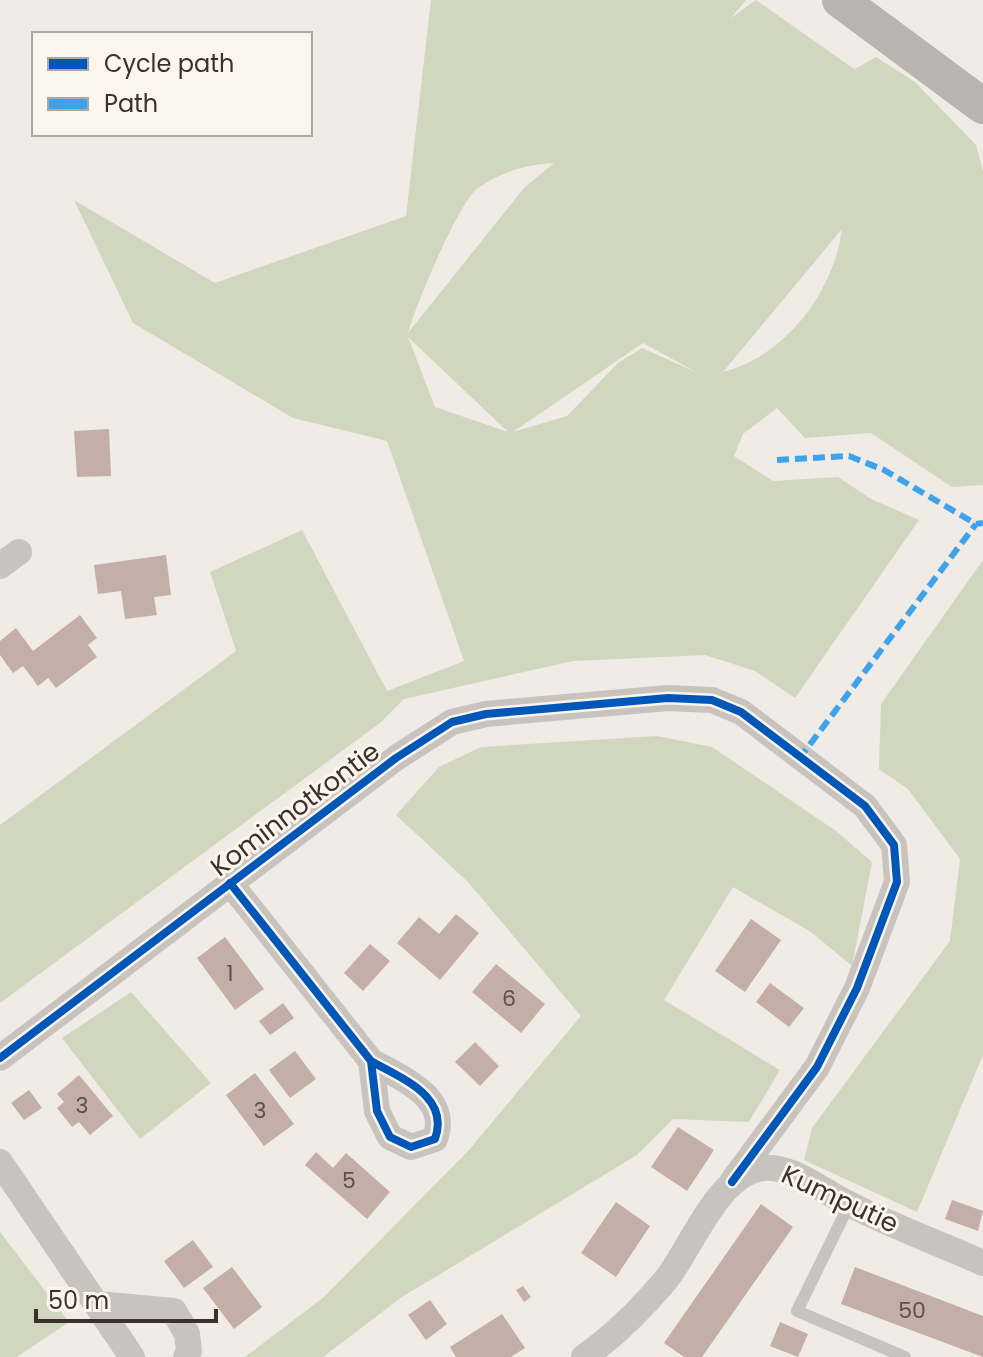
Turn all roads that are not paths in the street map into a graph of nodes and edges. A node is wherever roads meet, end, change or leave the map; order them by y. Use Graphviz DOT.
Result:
graph roads {
  1 [pos="840,0"];
  2 [pos="981,102"];
  3 [pos="230,883"];
  4 [pos="0,1058"];
  5 [pos="371,1061"];
  6 [pos="0,1162"];
  7 [pos="732,1182"];
  8 [pos="849,1205"];
  9 [pos="983,1263"];
  10 [pos="98,1304"];
  11 [pos="132,1357"];
  12 [pos="186,1357"];
  13 [pos="584,1357"];
  14 [pos="905,1357"];
  1 -- 2 [label="street"];
  3 -- 4 [label="street, Kominnotkontie"];
  3 -- 5 [label="street"];
  3 -- 7 [label="street, Kominnotkontie"];
  6 -- 10 [label="street"];
  7 -- 8 [label="street, Kumputie"];
  7 -- 13 [label="street"];
  8 -- 9 [label="street, Kumputie"];
  8 -- 14 [label="lane"];
  10 -- 11 [label="street"];
  10 -- 12 [label="street"];
}
